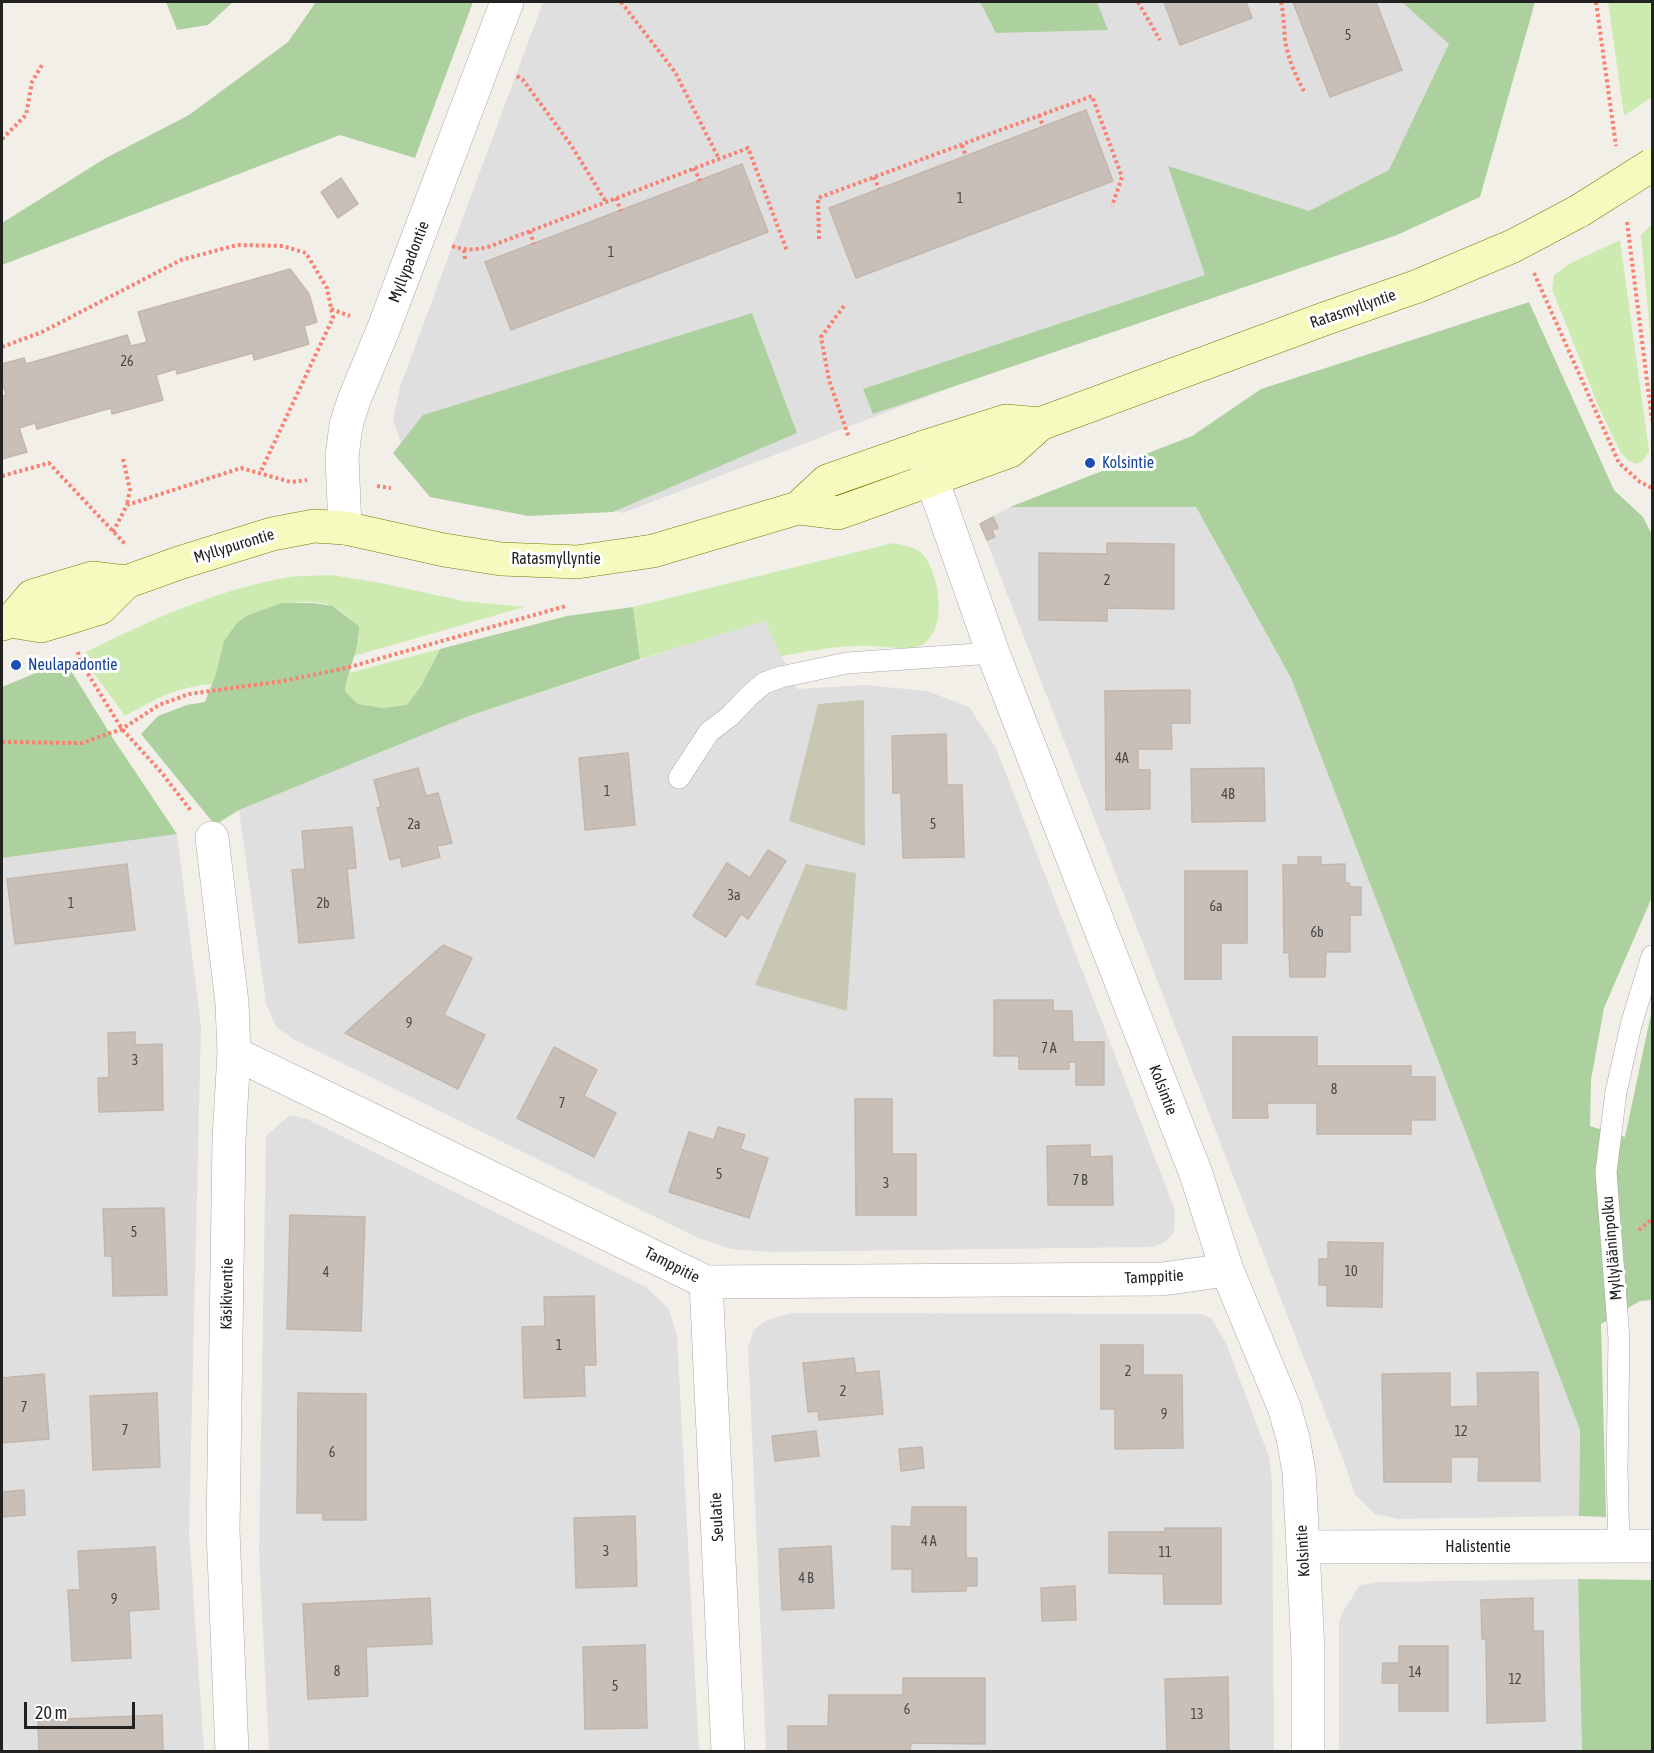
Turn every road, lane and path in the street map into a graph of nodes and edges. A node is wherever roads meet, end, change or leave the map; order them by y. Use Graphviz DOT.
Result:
graph roads {
  1 [pos="507,2"];
  2 [pos="621,2"];
  3 [pos="1138,2"];
  4 [pos="1281,2"];
  5 [pos="1160,40"];
  6 [pos="42,65"];
  7 [pos="510,70"];
  8 [pos="1304,91"];
  9 [pos="1039,115"];
  10 [pos="1043,126"];
  11 [pos="2,139"];
  12 [pos="962,145"];
  13 [pos="966,156"];
  14 [pos="719,159"];
  15 [pos="1653,165"];
  16 [pos="694,168"];
  17 [pos="874,177"];
  18 [pos="699,181"];
  19 [pos="879,189"];
  20 [pos="616,198"];
  21 [pos="606,202"];
  22 [pos="1112,206"];
  23 [pos="621,211"];
  24 [pos="530,231"];
  25 [pos="819,239"];
  26 [pos="534,244"];
  27 [pos="452,246"];
  28 [pos="464,250"];
  29 [pos="787,251"];
  30 [pos="465,260"];
  31 [pos="1533,270"];
  32 [pos="844,306"];
  33 [pos="331,309"];
  34 [pos="360,319"];
  35 [pos="2,347"];
  36 [pos="1040,424"];
  37 [pos="849,439"];
  38 [pos="921,448"];
  39 [pos="123,459"];
  40 [pos="260,473"];
  41 [pos="2,476"];
  42 [pos="932,480"];
  43 [pos="291,482"];
  44 [pos="1653,488"];
  45 [pos="127,505"];
  46 [pos="798,508"];
  47 [pos="345,528"];
  48 [pos="113,532"];
  49 [pos="124,544"];
  50 [pos="566,606"];
  51 [pos="6,623"];
  52 [pos="77,650"];
  53 [pos="993,653"];
  54 [pos="122,729"];
  55 [pos="2,742"];
  56 [pos="679,778"];
  57 [pos="212,838"];
  58 [pos="1653,956"];
  59 [pos="234,1053"];
  60 [pos="1227,1270"];
  61 [pos="706,1282"];
  62 [pos="1619,1546"];
  63 [pos="1653,1546"];
  64 [pos="1303,1548"];
  65 [pos="232,1752"];
  66 [pos="728,1752"];
  67 [pos="1308,1752"];
  1 -- 47 [label="street, Myllypadontie"];
  2 -- 14 [label="path"];
  3 -- 5 [label="path"];
  4 -- 8 [label="path"];
  6 -- 11 [label="path"];
  7 -- 21 [label="path"];
  9 -- 10 [label="path"];
  9 -- 12 [label="path"];
  9 -- 22 [label="path"];
  12 -- 13 [label="path"];
  12 -- 17 [label="path"];
  14 -- 16 [label="path"];
  14 -- 29 [label="path"];
  15 -- 36 [label="main road, Ratasmyllyntie, bridge"];
  16 -- 18 [label="path"];
  16 -- 20 [label="path"];
  17 -- 19 [label="path"];
  17 -- 25 [label="path"];
  20 -- 21 [label="path"];
  20 -- 23 [label="path"];
  21 -- 24 [label="path"];
  24 -- 26 [label="path"];
  24 -- 28 [label="path"];
  27 -- 28 [label="path"];
  28 -- 30 [label="path"];
  31 -- 44 [label="path"];
  32 -- 37 [label="path"];
  33 -- 34 [label="path"];
  33 -- 35 [label="path"];
  33 -- 40 [label="path"];
  36 -- 38 [label="main road, Ratasmyllyntie"];
  36 -- 42 [label="main road, Ratasmyllyntie"];
  38 -- 42 [label="street, Kolsintie"];
  38 -- 46 [label="main road, Ratasmyllyntie"];
  39 -- 45 [label="path"];
  40 -- 43 [label="path"];
  40 -- 45 [label="path"];
  41 -- 48 [label="path"];
  42 -- 46 [label="main road, Ratasmyllyntie"];
  42 -- 53 [label="street, Kolsintie"];
  45 -- 48 [label="path"];
  46 -- 47 [label="main road, Ratasmyllyntie"];
  47 -- 51 [label="main road, Myllypurontie"];
  48 -- 49 [label="path"];
  50 -- 54 [label="path"];
  52 -- 54 [label="path"];
  53 -- 56 [label="lane"];
  53 -- 60 [label="street, Kolsintie"];
  54 -- 55 [label="path"];
  54 -- 57 [label="path"];
  57 -- 59 [label="street, Käsikiventie"];
  58 -- 62 [label="lane, Myllylääninpolku"];
  59 -- 61 [label="street, Tamppitie"];
  59 -- 65 [label="street, Käsikiventie"];
  60 -- 61 [label="street, Tamppitie"];
  60 -- 64 [label="street, Kolsintie"];
  61 -- 66 [label="street, Seulatie"];
  62 -- 63 [label="street, Halistentie"];
  62 -- 64 [label="street, Halistentie"];
  64 -- 67 [label="street, Kolsintie"];
}
